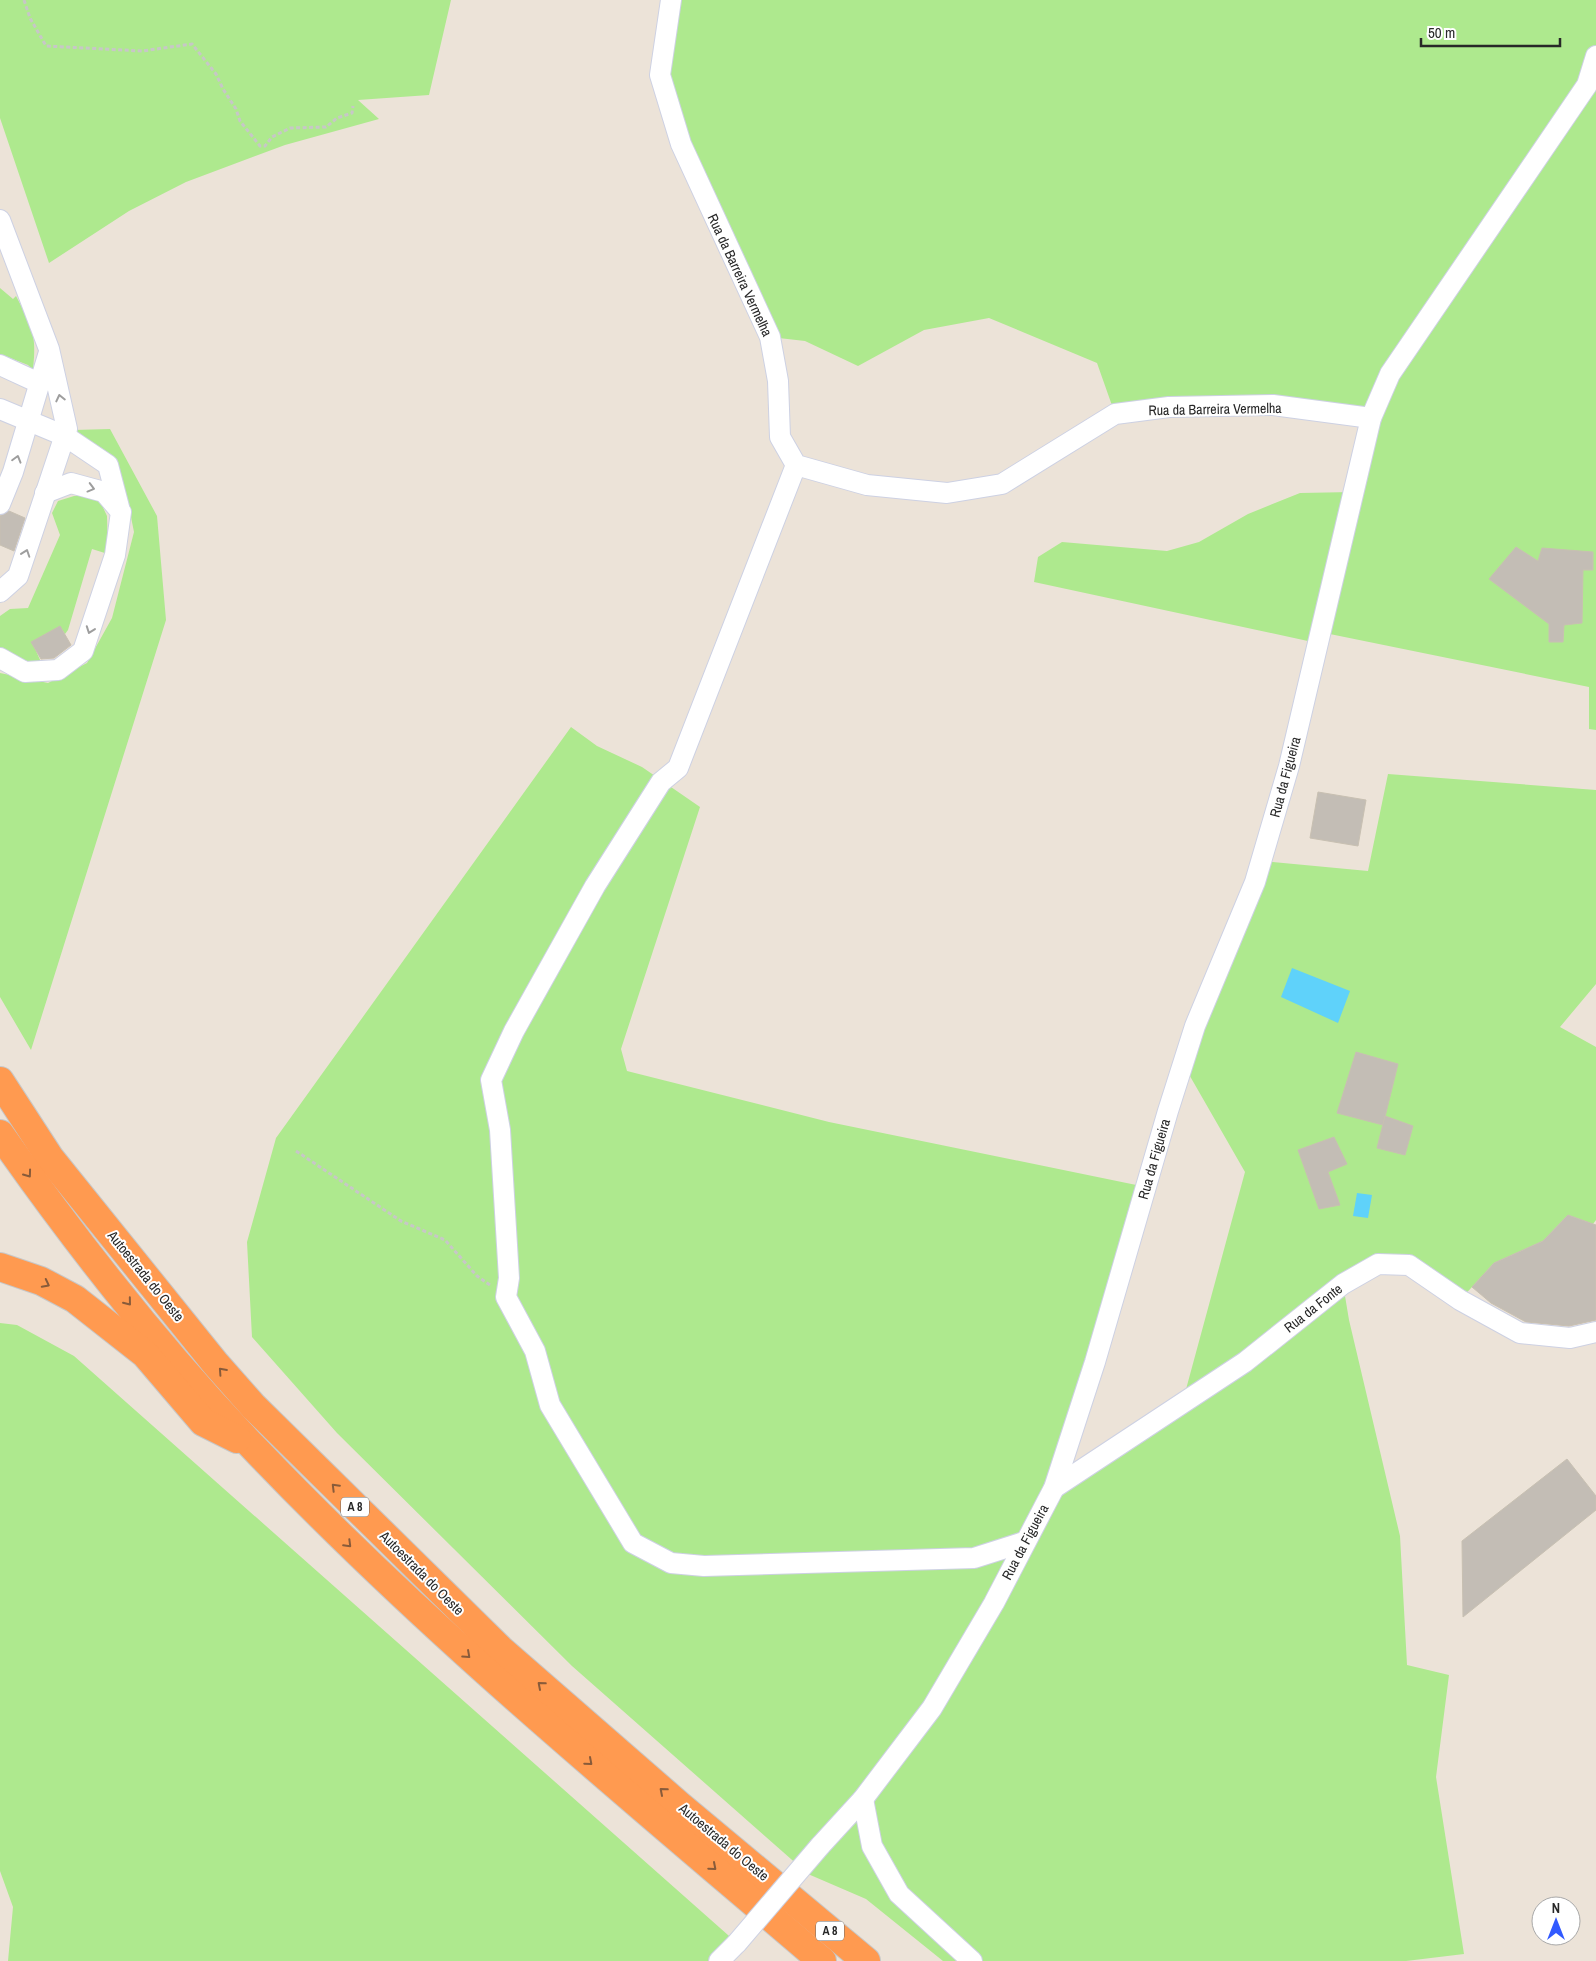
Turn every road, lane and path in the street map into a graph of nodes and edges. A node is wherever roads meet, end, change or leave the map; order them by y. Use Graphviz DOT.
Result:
graph roads {
  1 [pos="24,0"];
  2 [pos="671,0"];
  3 [pos="1596,56"];
  4 [pos="353,106"];
  5 [pos="0,220"];
  6 [pos="0,267"];
  7 [pos="20,273"];
  8 [pos="50,349"];
  9 [pos="0,365"];
  10 [pos="40,383"];
  11 [pos="0,409"];
  12 [pos="1371,418"];
  13 [pos="28,421"];
  14 [pos="65,436"];
  15 [pos="796,465"];
  16 [pos="45,493"];
  17 [pos="0,504"];
  18 [pos="121,512"];
  19 [pos="0,592"];
  20 [pos="0,658"];
  21 [pos="0,1062"];
  22 [pos="0,1080"];
  23 [pos="24,1119"];
  24 [pos="0,1134"];
  25 [pos="296,1152"];
  26 [pos="0,1266"];
  27 [pos="506,1298"];
  28 [pos="1596,1332"];
  29 [pos="252,1447"];
  30 [pos="1054,1488"];
  31 [pos="1024,1542"];
  32 [pos="863,1799"];
  33 [pos="720,1961"];
  34 [pos="822,1961"];
  35 [pos="866,1961"];
  36 [pos="972,1961"];
  1 -- 4 [label="path"];
  2 -- 15 [label="street, Rua da Barreira Vermelha"];
  3 -- 12 [label="street, Rua da Figueira"];
  5 -- 7 [label="street"];
  6 -- 7 [label="street"];
  7 -- 8 [label="street"];
  8 -- 10 [label="street"];
  14 -- 8 [label="street, one-way"];
  9 -- 10 [label="street"];
  10 -- 13 [label="street"];
  11 -- 13 [label="street"];
  12 -- 15 [label="street, Rua da Barreira Vermelha"];
  12 -- 30 [label="street, Rua da Figueira"];
  13 -- 14 [label="street"];
  17 -- 13 [label="street, one-way"];
  14 -- 16 [label="street"];
  14 -- 18 [label="street"];
  15 -- 27 [label="street"];
  16 -- 18 [label="street, one-way"];
  19 -- 16 [label="street, one-way"];
  18 -- 20 [label="street, one-way"];
  21 -- 23 [label="highway"];
  22 -- 23 [label="highway, Autoestrada do Oeste / A 8"];
  35 -- 23 [label="highway, Autoestrada do Oeste / A 8, one-way"];
  24 -- 29 [label="highway, Autoestrada do Oeste / A 8, one-way"];
  25 -- 27 [label="path"];
  26 -- 29 [label="highway, one-way"];
  27 -- 31 [label="street"];
  28 -- 30 [label="street, Rua da Fonte"];
  29 -- 34 [label="highway, Autoestrada do Oeste / A 8, one-way"];
  30 -- 31 [label="street, Rua da Figueira"];
  31 -- 32 [label="street, Rua da Figueira"];
  32 -- 33 [label="street, Rua da Figueira, bridge"];
  32 -- 36 [label="street"];
}
